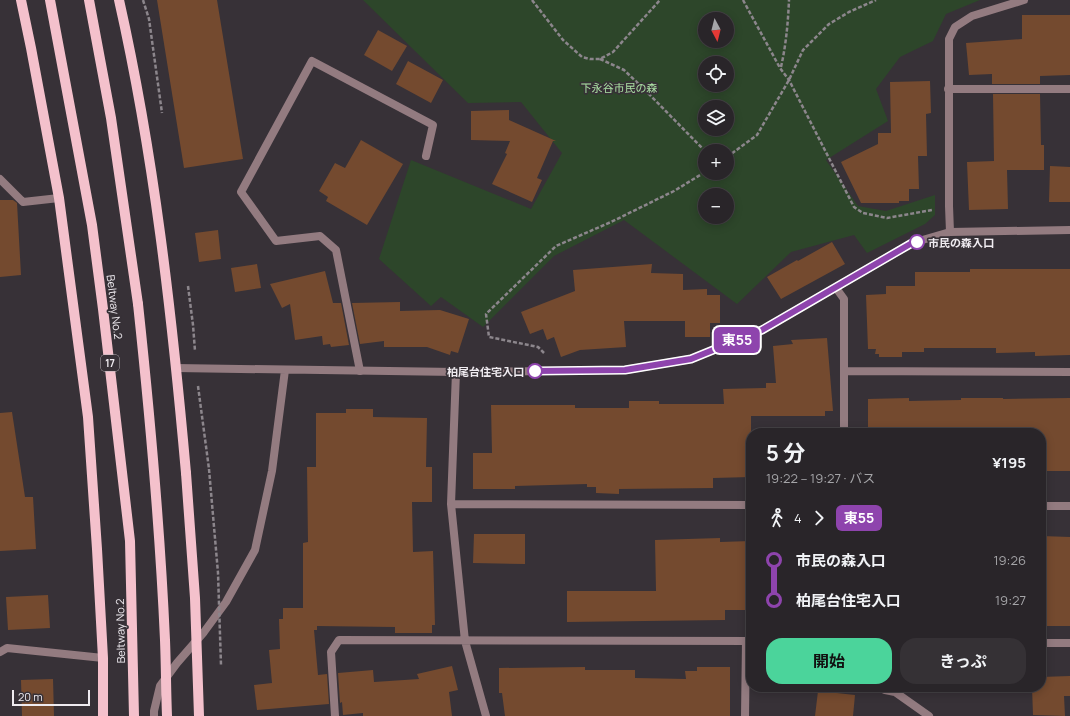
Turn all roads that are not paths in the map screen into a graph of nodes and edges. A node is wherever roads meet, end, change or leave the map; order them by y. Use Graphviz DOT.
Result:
graph roads {
  1 [pos="22,0"];
  2 [pos="50,0"];
  3 [pos="89,0"];
  4 [pos="119,0"];
  5 [pos="1024,0"];
  6 [pos="948,89"];
  7 [pos="1070,89"];
  8 [pos="426,156"];
  9 [pos="0,179"];
  10 [pos="58,198"];
  11 [pos="1070,230"];
  12 [pos="950,232"];
  13 [pos="836,288"];
  14 [pos="176,368"];
  15 [pos="284,370"];
  16 [pos="360,371"];
  17 [pos="844,371"];
  18 [pos="456,372"];
  19 [pos="1070,372"];
  20 [pos="844,428"];
  21 [pos="451,504"];
  22 [pos="746,505"];
  23 [pos="1046,506"];
  24 [pos="1070,506"];
  25 [pos="465,641"];
  26 [pos="746,641"];
  27 [pos="1046,643"];
  28 [pos="1070,643"];
  29 [pos="0,652"];
  30 [pos="103,658"];
  31 [pos="746,691"];
  32 [pos="894,692"];
  33 [pos="103,716"];
  34 [pos="134,716"];
  35 [pos="154,716"];
  36 [pos="167,716"];
  37 [pos="199,716"];
  38 [pos="335,716"];
  39 [pos="486,716"];
  40 [pos="745,716"];
  41 [pos="929,716"];
  1 -- 10 [label="main road"];
  2 -- 34 [label="main road, Beltway No.2 / 17"];
  3 -- 36 [label="main road, Beltway No.2, bridge"];
  4 -- 14 [label="main road"];
  5 -- 6 [label="street"];
  6 -- 7 [label="street"];
  6 -- 12 [label="street"];
  8 -- 16 [label="street"];
  9 -- 10 [label="street"];
  10 -- 30 [label="main road"];
  11 -- 12 [label="street"];
  12 -- 13 [label="street"];
  13 -- 17 [label="street"];
  13 -- 18 [label="street"];
  14 -- 15 [label="street"];
  14 -- 37 [label="main road, bridge"];
  15 -- 16 [label="street"];
  15 -- 35 [label="street"];
  16 -- 18 [label="street"];
  17 -- 19 [label="street"];
  17 -- 20 [label="street"];
  18 -- 21 [label="street"];
  21 -- 22 [label="street"];
  21 -- 25 [label="street"];
  23 -- 24 [label="street"];
  25 -- 26 [label="street"];
  25 -- 38 [label="street"];
  25 -- 39 [label="street"];
  27 -- 28 [label="street"];
  29 -- 30 [label="street"];
  30 -- 33 [label="main road"];
  31 -- 40 [label="street"];
  32 -- 41 [label="street"];
}
